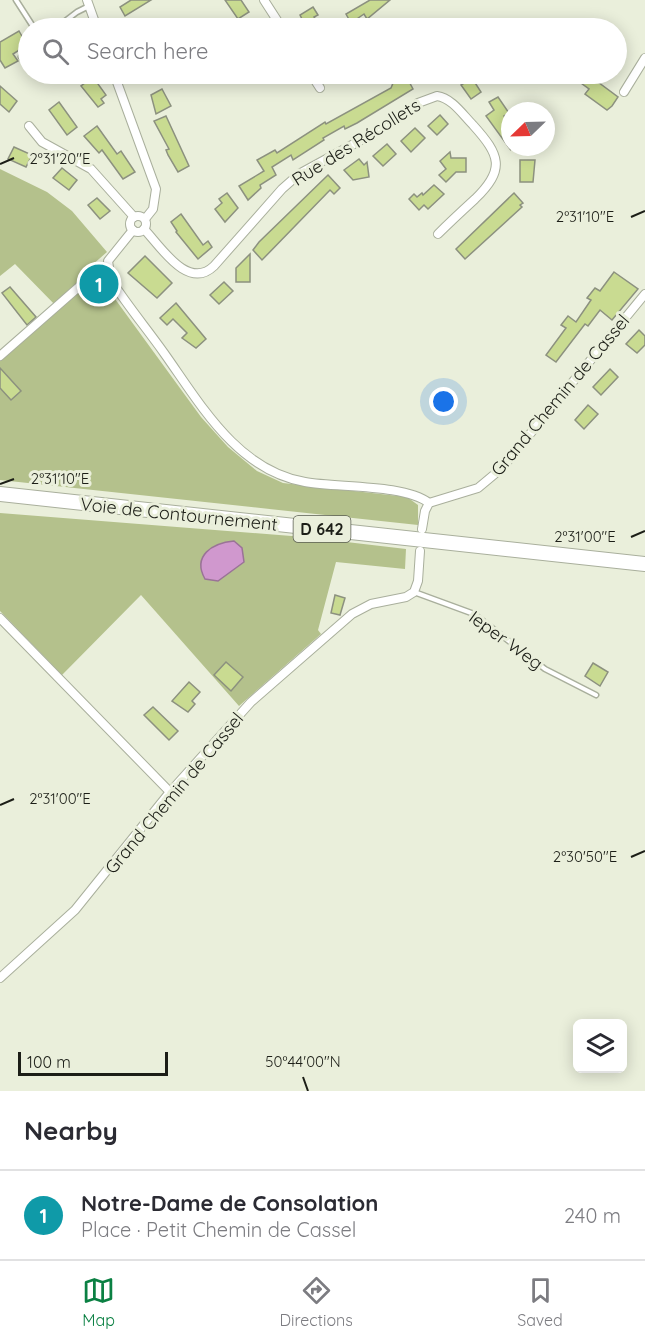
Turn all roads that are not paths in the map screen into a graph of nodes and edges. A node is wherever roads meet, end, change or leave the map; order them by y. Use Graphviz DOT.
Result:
graph roads {
  1 [pos="16,0"];
  2 [pos="264,0"];
  3 [pos="88,3"];
  4 [pos="28,18"];
  5 [pos="69,18"];
  6 [pos="93,18"];
  7 [pos="276,18"];
  8 [pos="645,58"];
  9 [pos="118,84"];
  10 [pos="317,84"];
  11 [pos="320,88"];
  12 [pos="624,92"];
  13 [pos="29,126"];
  14 [pos="134,217"];
  15 [pos="145,219"];
  16 [pos="144,229"];
  17 [pos="133,230"];
  18 [pos="438,234"];
  19 [pos="108,270"];
  20 [pos="645,294"];
  21 [pos="0,356"];
  22 [pos="0,494"];
  23 [pos="429,503"];
  24 [pos="422,529"];
  25 [pos="420,550"];
  26 [pos="645,564"];
  27 [pos="414,592"];
  28 [pos="0,618"];
  29 [pos="596,695"];
  30 [pos="170,792"];
  31 [pos="0,978"];
  1 -- 4 [label="lane"];
  2 -- 7 [label="street"];
  3 -- 5 [label="lane"];
  3 -- 6 [label="street"];
  8 -- 12 [label="street"];
  9 -- 15 [label="street"];
  10 -- 11 [label="street"];
  13 -- 14 [label="street"];
  14 -- 15 [label="street"];
  14 -- 17 [label="street"];
  15 -- 16 [label="street"];
  16 -- 17 [label="street"];
  16 -- 18 [label="street, Rue des Récollets"];
  17 -- 19 [label="street"];
  19 -- 21 [label="street"];
  19 -- 23 [label="street"];
  20 -- 23 [label="street, Grand Chemin de Cassel"];
  22 -- 26 [label="highway, Voie de Contournement / D 642"];
  23 -- 24 [label="street"];
  25 -- 27 [label="street"];
  27 -- 29 [label="lane, Ieper Weg"];
  27 -- 30 [label="street, Grand Chemin de Cassel"];
  28 -- 30 [label="street"];
  30 -- 31 [label="street, Grand Chemin de Cassel"];
}
